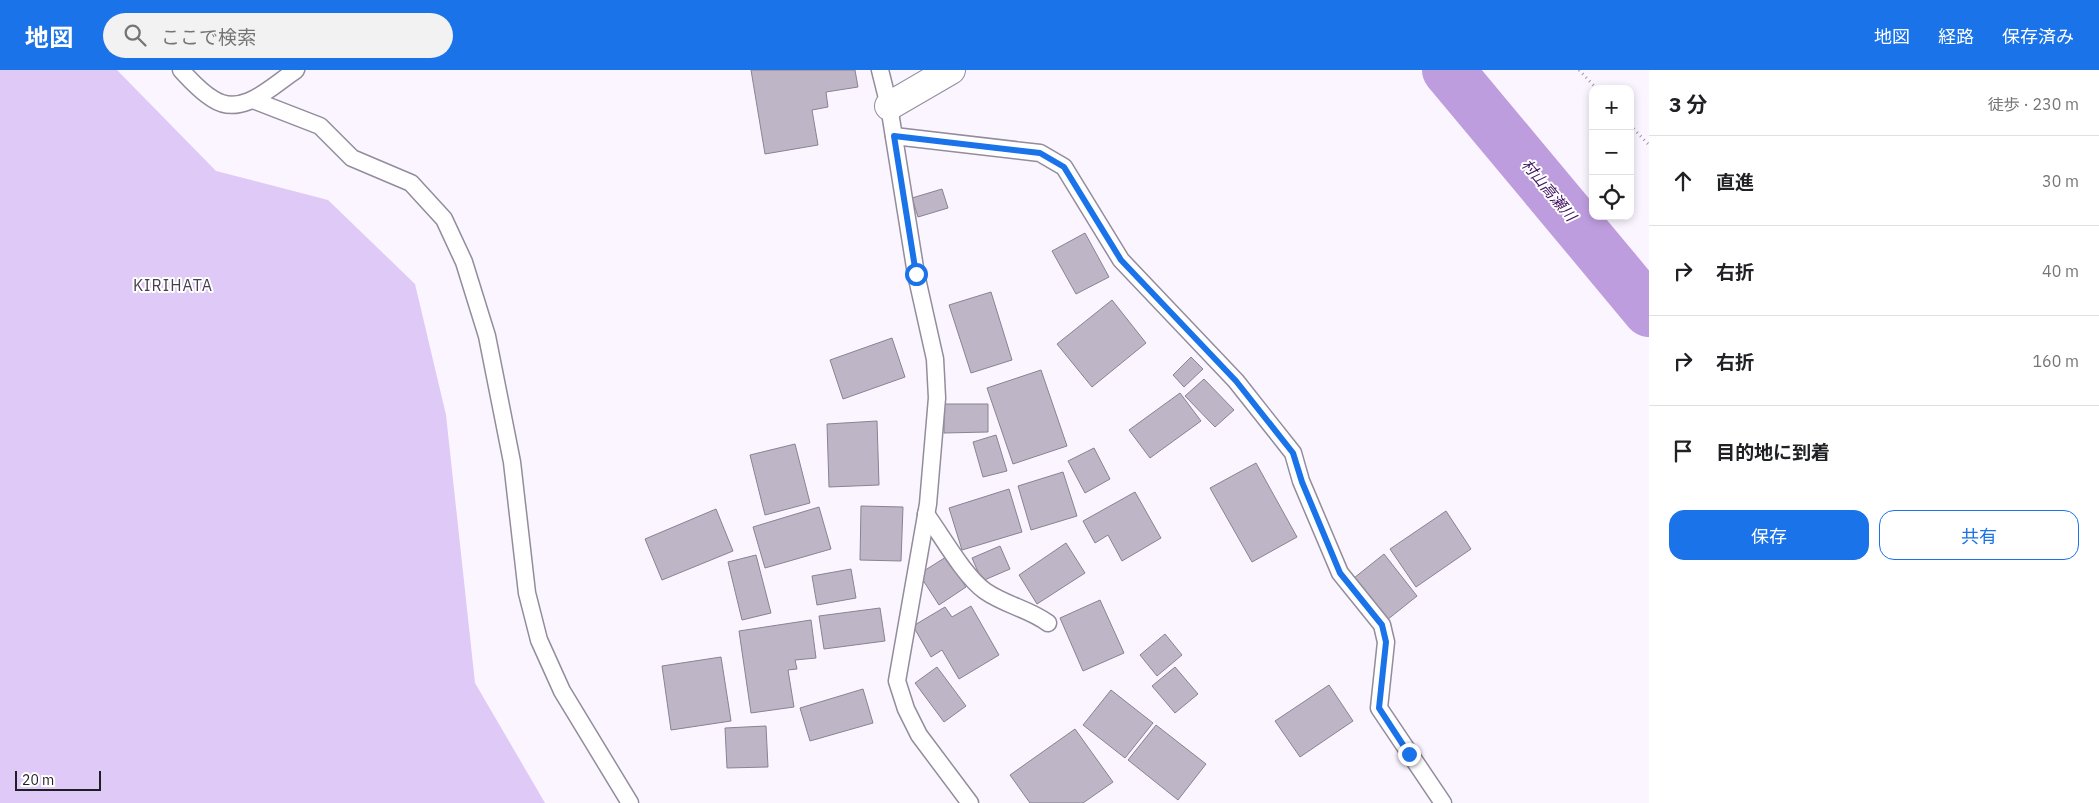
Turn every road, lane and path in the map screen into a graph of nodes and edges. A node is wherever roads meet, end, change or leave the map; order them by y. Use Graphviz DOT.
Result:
graph roads {
  1 [pos="180,70"];
  2 [pos="296,70"];
  3 [pos="880,70"];
  4 [pos="951,70"];
  5 [pos="1580,70"];
  6 [pos="1593,85"];
  7 [pos="252,100"];
  8 [pos="889,106"];
  9 [pos="1634,129"];
  10 [pos="894,136"];
  11 [pos="1649,145"];
  12 [pos="926,514"];
  13 [pos="1048,623"];
  14 [pos="630,803"];
  15 [pos="970,803"];
  16 [pos="1443,803"];
  1 -- 7 [label="lane"];
  2 -- 7 [label="lane"];
  3 -- 8 [label="lane"];
  4 -- 8 [label="street"];
  5 -- 6 [label="path"];
  7 -- 14 [label="lane"];
  8 -- 10 [label="lane"];
  9 -- 11 [label="path"];
  10 -- 12 [label="lane"];
  10 -- 16 [label="lane"];
  12 -- 13 [label="lane"];
  12 -- 15 [label="lane"];
}
